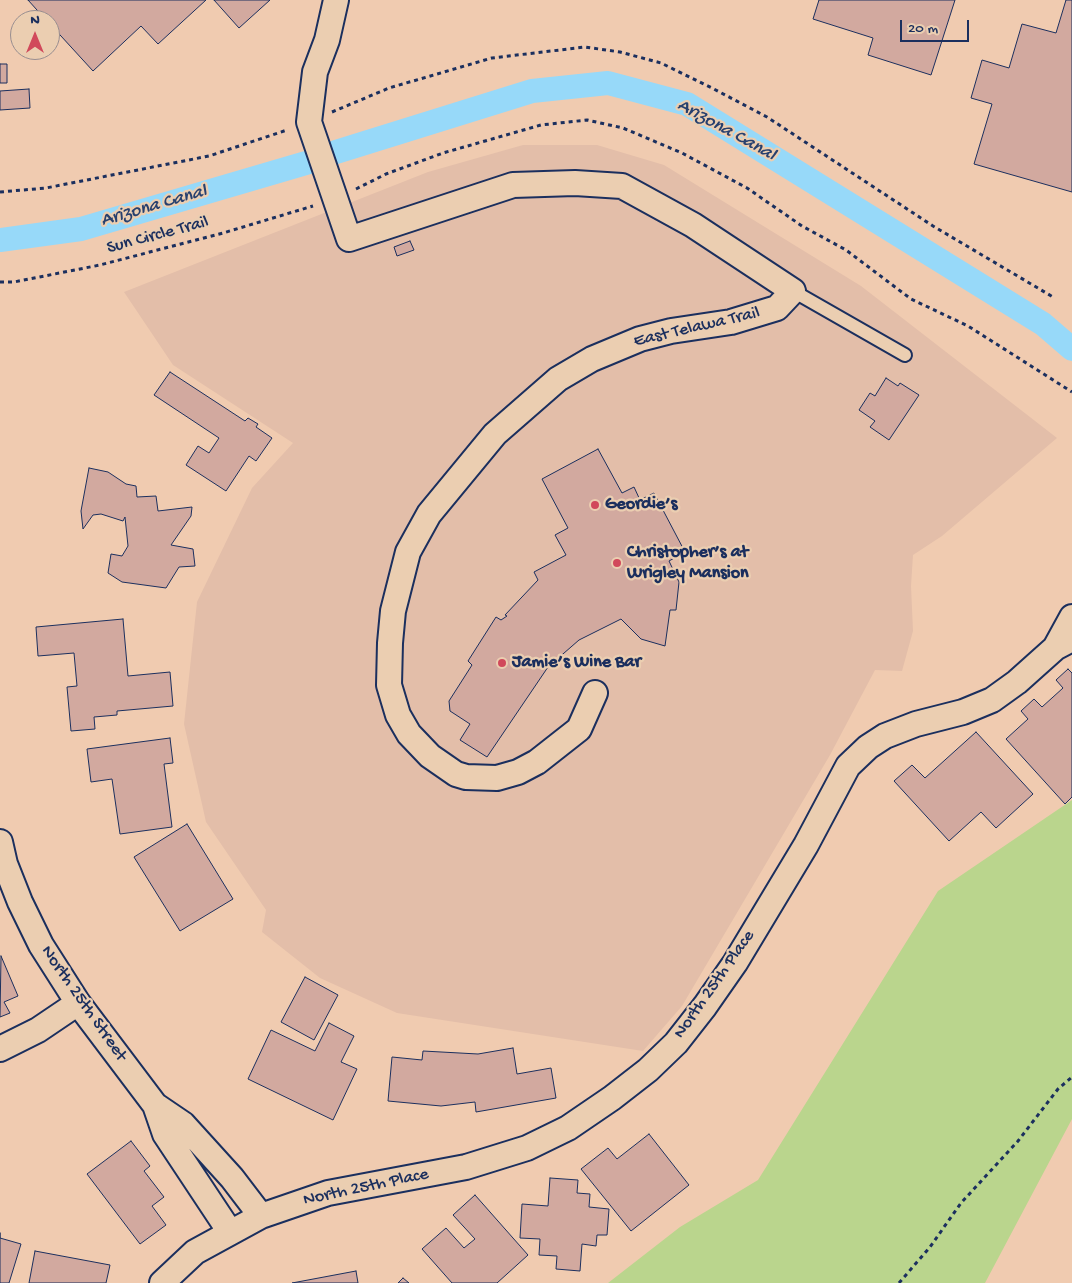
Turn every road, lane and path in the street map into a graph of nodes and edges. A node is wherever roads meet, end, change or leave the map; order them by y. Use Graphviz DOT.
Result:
graph roads {
  1 [pos="336,0"];
  2 [pos="311,126"];
  3 [pos="0,192"];
  4 [pos="326,194"];
  5 [pos="0,282"];
  6 [pos="793,291"];
  7 [pos="1053,297"];
  8 [pos="905,355"];
  9 [pos="1072,618"];
  10 [pos="1063,643"];
  11 [pos="595,693"];
  12 [pos="0,842"];
  13 [pos="78,1003"];
  14 [pos="0,1049"];
  15 [pos="1072,1077"];
  16 [pos="155,1105"];
  17 [pos="261,1216"];
  18 [pos="230,1232"];
  19 [pos="162,1283"];
  20 [pos="898,1283"];
  1 -- 2 [label="street"];
  2 -- 3 [label="path"];
  2 -- 4 [label="street"];
  2 -- 7 [label="path"];
  4 -- 5 [label="path, Sun Circle Trail"];
  4 -- 6 [label="street"];
  6 -- 8 [label="lane"];
  6 -- 11 [label="street, East Telawa Trail"];
  9 -- 10 [label="street, North 25th Place"];
  10 -- 17 [label="street, North 25th Place"];
  12 -- 13 [label="street, North 25th Street"];
  13 -- 14 [label="street"];
  13 -- 16 [label="street, North 25th Street"];
  15 -- 20 [label="path"];
  16 -- 17 [label="street, North 25th Street"];
  16 -- 18 [label="street, North 25th Street"];
  17 -- 18 [label="street"];
  18 -- 19 [label="street"];
}
